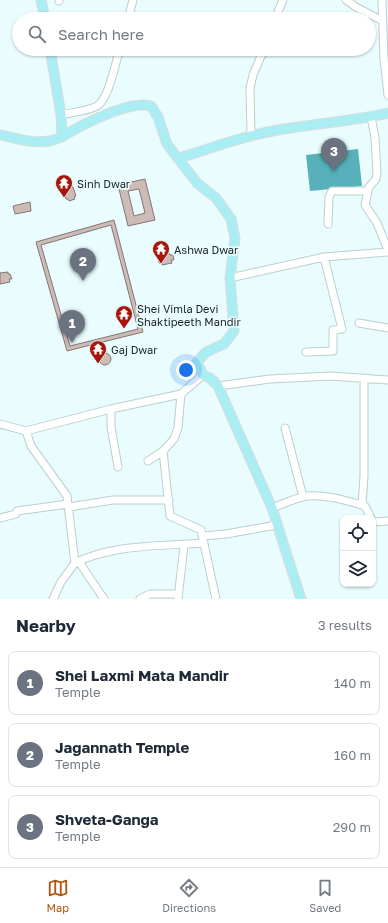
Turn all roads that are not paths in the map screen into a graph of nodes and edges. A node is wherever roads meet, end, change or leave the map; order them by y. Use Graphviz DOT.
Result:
graph roads {
  1 [pos="41,0"];
  2 [pos="133,0"];
  3 [pos="283,0"];
  4 [pos="346,0"];
  5 [pos="382,0"];
  6 [pos="43,12"];
  7 [pos="130,12"];
  8 [pos="278,12"];
  9 [pos="366,12"];
  10 [pos="376,17"];
  11 [pos="381,20"];
  12 [pos="51,56"];
  13 [pos="118,56"];
  14 [pos="261,56"];
  15 [pos="388,95"];
  16 [pos="388,113"];
  17 [pos="60,115"];
  18 [pos="371,117"];
  19 [pos="0,134"];
  20 [pos="62,137"];
  21 [pos="251,137"];
  22 [pos="180,158"];
  23 [pos="368,191"];
  24 [pos="328,224"];
  25 [pos="388,251"];
  26 [pos="324,257"];
  27 [pos="230,278"];
  28 [pos="359,323"];
  29 [pos="388,328"];
  30 [pos="306,352"];
  31 [pos="203,375"];
  32 [pos="364,378"];
  33 [pos="388,380"];
  34 [pos="218,386"];
  35 [pos="181,394"];
  36 [pos="111,409"];
  37 [pos="0,424"];
  38 [pos="285,428"];
  39 [pos="26,431"];
  40 [pos="163,451"];
  41 [pos="148,461"];
  42 [pos="118,467"];
  43 [pos="303,497"];
  44 [pos="169,500"];
  45 [pos="362,505"];
  46 [pos="68,506"];
  47 [pos="272,508"];
  48 [pos="369,515"];
  49 [pos="0,518"];
  50 [pos="388,521"];
  51 [pos="376,522"];
  52 [pos="276,525"];
  53 [pos="204,540"];
  54 [pos="184,545"];
  55 [pos="77,562"];
  56 [pos="178,596"];
  57 [pos="53,599"];
  58 [pos="104,599"];
  59 [pos="140,599"];
  60 [pos="216,599"];
  61 [pos="300,599"];
  1 -- 6 [label="main road"];
  2 -- 7 [label="street"];
  3 -- 8 [label="street"];
  4 -- 9 [label="street"];
  5 -- 11 [label="street"];
  10 -- 11 [label="street"];
  11 -- 15 [label="street"];
  12 -- 17 [label="main road"];
  13 -- 17 [label="street"];
  14 -- 21 [label="street"];
  16 -- 18 [label="main road"];
  17 -- 20 [label="main road"];
  18 -- 21 [label="main road"];
  18 -- 23 [label="street"];
  19 -- 20 [label="main road"];
  20 -- 22 [label="main road"];
  21 -- 22 [label="main road"];
  22 -- 27 [label="main road"];
  23 -- 24 [label="street"];
  23 -- 25 [label="street"];
  25 -- 26 [label="street"];
  26 -- 27 [label="street"];
  26 -- 30 [label="street"];
  27 -- 31 [label="main road"];
  28 -- 29 [label="street"];
  31 -- 34 [label="main road"];
  31 -- 35 [label="street"];
  32 -- 33 [label="street"];
  32 -- 34 [label="street"];
  32 -- 45 [label="street"];
  34 -- 47 [label="main road"];
  35 -- 36 [label="street"];
  35 -- 40 [label="street"];
  36 -- 39 [label="street"];
  36 -- 42 [label="street"];
  37 -- 39 [label="street"];
  38 -- 43 [label="street"];
  39 -- 46 [label="street"];
  40 -- 41 [label="street"];
  40 -- 44 [label="street"];
  43 -- 45 [label="street"];
  43 -- 47 [label="street"];
  44 -- 46 [label="street"];
  44 -- 53 [label="street"];
  45 -- 48 [label="street"];
  46 -- 49 [label="street"];
  46 -- 55 [label="street"];
  47 -- 52 [label="main road"];
  50 -- 51 [label="street"];
  52 -- 53 [label="street"];
  52 -- 61 [label="main road"];
  53 -- 54 [label="street"];
  53 -- 60 [label="street"];
  54 -- 55 [label="street"];
  54 -- 56 [label="street"];
  55 -- 57 [label="street"];
  55 -- 58 [label="street"];
  56 -- 59 [label="street"];
}
